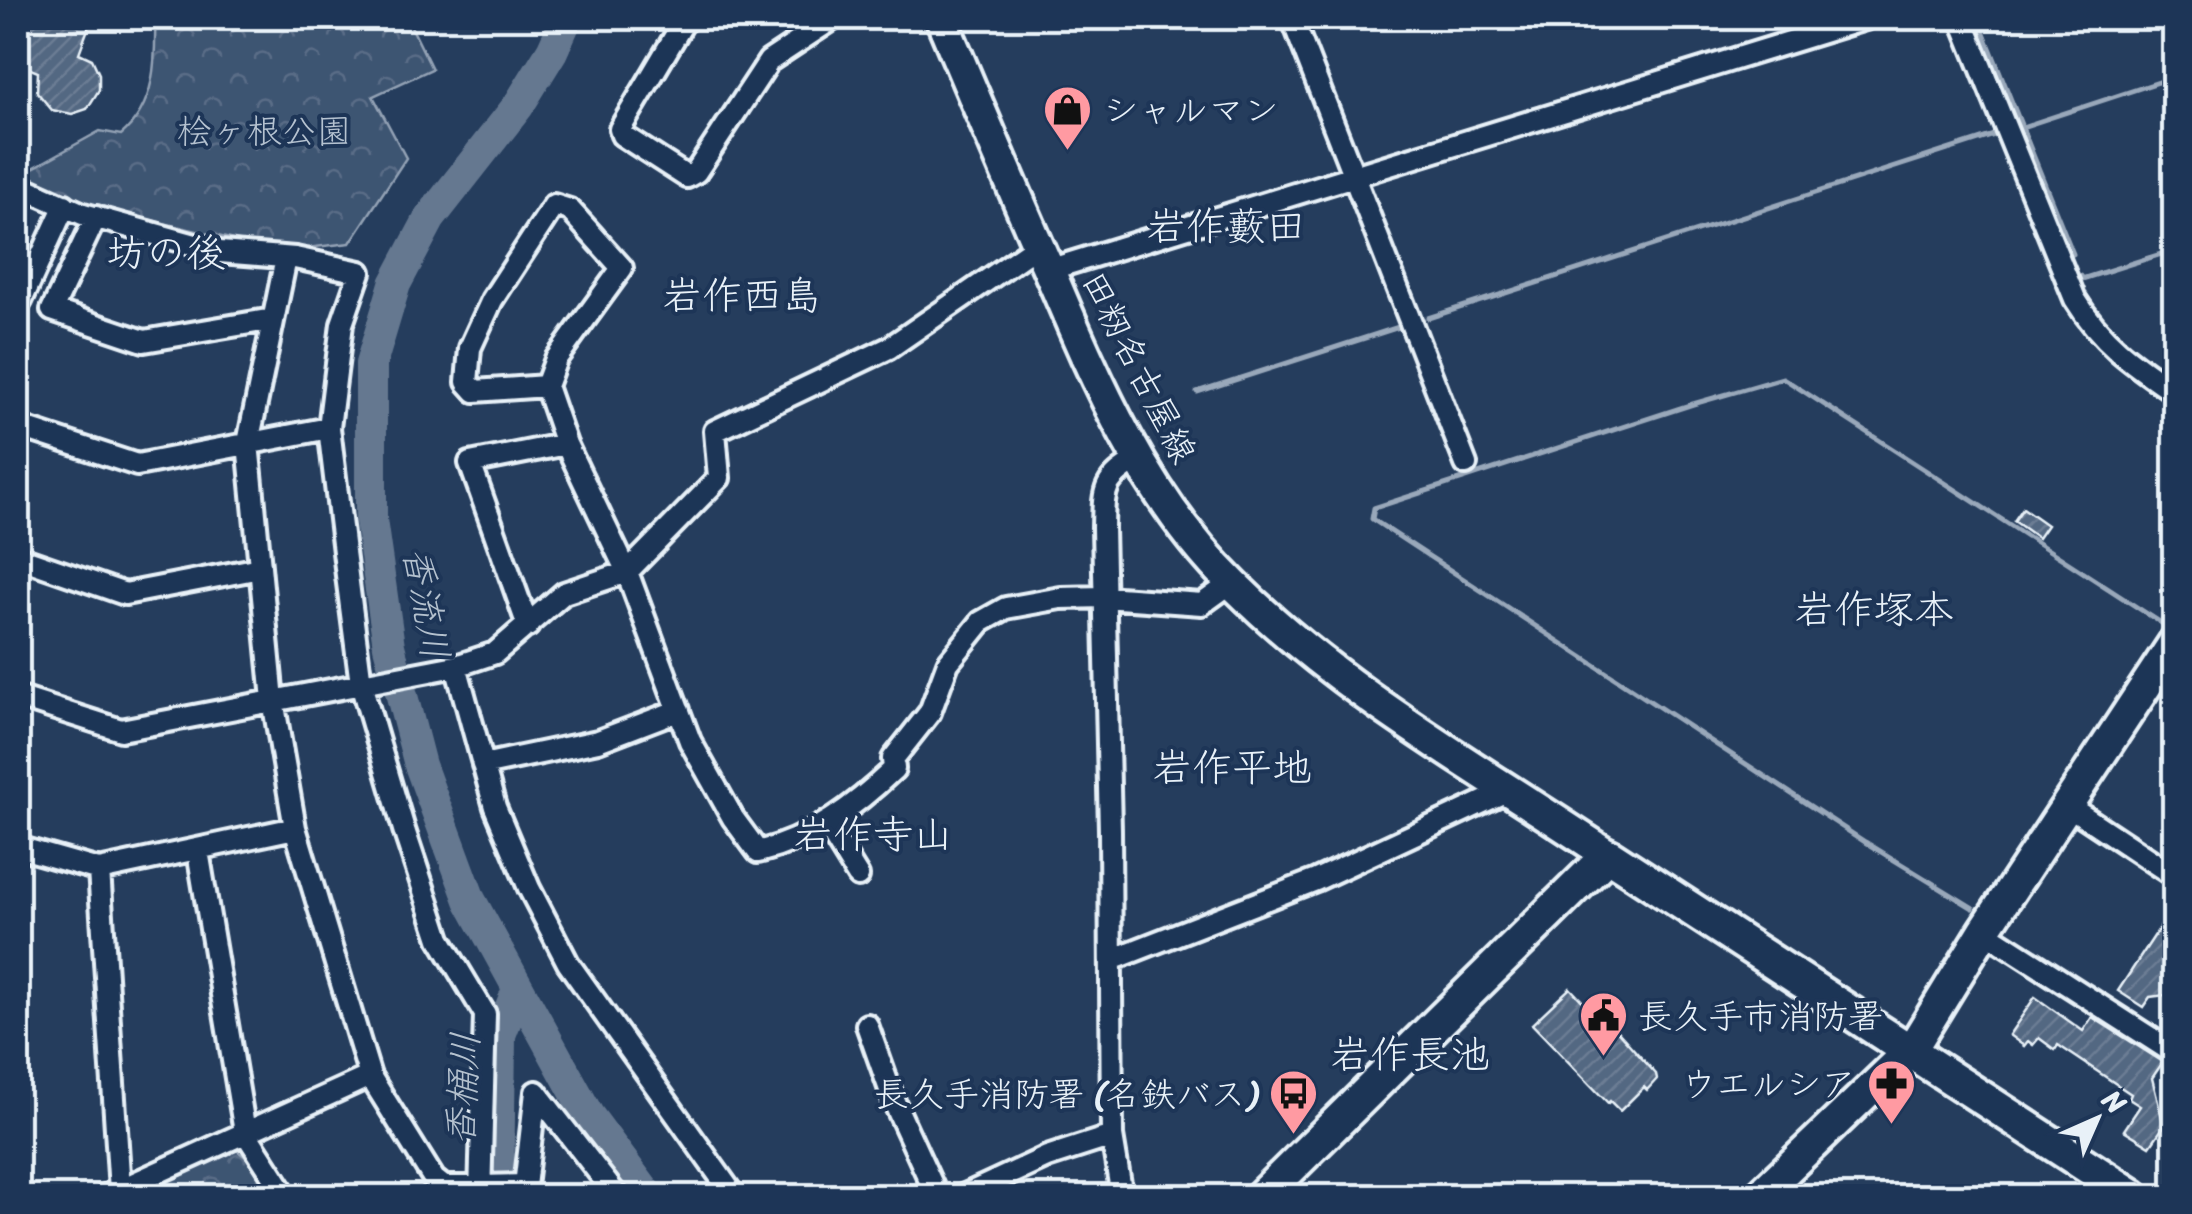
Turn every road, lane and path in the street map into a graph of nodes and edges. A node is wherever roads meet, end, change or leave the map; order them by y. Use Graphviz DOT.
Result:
graph roads {
  1 [pos="686,18"];
  2 [pos="834,18"];
  3 [pos="941,18"];
  4 [pos="1292,18"];
  5 [pos="1868,18"];
  6 [pos="1961,18"];
  7 [pos="807,23"];
  8 [pos="1352,174"];
  9 [pos="18,186"];
  10 [pos="65,206"];
  11 [pos="96,218"];
  12 [pos="286,258"];
  13 [pos="1043,258"];
  14 [pos="18,300"];
  15 [pos="273,319"];
  16 [pos="546,386"];
  17 [pos="2174,392"];
  18 [pos="18,426"];
  19 [pos="329,428"];
  20 [pos="248,442"];
  21 [pos="566,444"];
  22 [pos="1137,460"];
  23 [pos="1466,464"];
  24 [pos="18,557"];
  25 [pos="260,568"];
  26 [pos="627,572"];
  27 [pos="1231,583"];
  28 [pos="1104,597"];
  29 [pos="528,626"];
  30 [pos="2174,642"];
  31 [pos="449,668"];
  32 [pos="367,684"];
  33 [pos="18,696"];
  34 [pos="273,700"];
  35 [pos="678,710"];
  36 [pos="483,765"];
  37 [pos="1510,789"];
  38 [pos="2067,805"];
  39 [pos="826,824"];
  40 [pos="295,828"];
  41 [pos="18,847"];
  42 [pos="198,851"];
  43 [pos="1608,855"];
  44 [pos="99,870"];
  45 [pos="858,876"];
  46 [pos="2174,876"];
  47 [pos="1984,930"];
  48 [pos="1111,960"];
  49 [pos="867,1025"];
  50 [pos="1912,1050"];
  51 [pos="2174,1054"];
  52 [pos="370,1076"];
  53 [pos="245,1132"];
  54 [pos="1112,1136"];
  55 [pos="522,1189"];
  56 [pos="482,1190"];
  57 [pos="113,1194"];
  58 [pos="286,1196"];
  59 [pos="617,1196"];
  60 [pos="734,1196"];
  61 [pos="937,1196"];
  62 [pos="963,1196"];
  63 [pos="1122,1196"];
  64 [pos="1262,1196"];
  65 [pos="1759,1196"];
  66 [pos="2133,1196"];
  1 -- 7 [label="street"];
  2 -- 7 [label="street"];
  3 -- 13 [label="main road, 田籾名古屋線"];
  4 -- 8 [label="street"];
  5 -- 8 [label="street"];
  6 -- 17 [label="street"];
  8 -- 13 [label="street"];
  8 -- 23 [label="street"];
  9 -- 10 [label="street"];
  10 -- 11 [label="street"];
  10 -- 14 [label="street"];
  11 -- 12 [label="street"];
  11 -- 15 [label="street"];
  12 -- 15 [label="street"];
  12 -- 19 [label="street"];
  13 -- 22 [label="main road, 田籾名古屋線"];
  13 -- 26 [label="street"];
  15 -- 20 [label="street"];
  16 -- 16 [label="street"];
  16 -- 21 [label="street"];
  18 -- 20 [label="street"];
  19 -- 20 [label="street"];
  19 -- 32 [label="street"];
  20 -- 25 [label="street"];
  21 -- 26 [label="street"];
  21 -- 29 [label="street"];
  22 -- 27 [label="main road, 田籾名古屋線"];
  22 -- 28 [label="street"];
  24 -- 25 [label="street"];
  25 -- 34 [label="street"];
  26 -- 29 [label="street"];
  26 -- 35 [label="street"];
  27 -- 28 [label="street"];
  27 -- 37 [label="main road, 田籾名古屋線"];
  28 -- 39 [label="street"];
  28 -- 48 [label="street"];
  29 -- 31 [label="street"];
  30 -- 38 [label="main road"];
  31 -- 32 [label="street"];
  31 -- 36 [label="street"];
  32 -- 34 [label="street"];
  32 -- 56 [label="street"];
  33 -- 34 [label="street"];
  34 -- 40 [label="street"];
  35 -- 36 [label="street"];
  35 -- 39 [label="street"];
  36 -- 60 [label="street"];
  37 -- 43 [label="main road, 田籾名古屋線"];
  37 -- 48 [label="street"];
  38 -- 46 [label="street"];
  38 -- 47 [label="main road"];
  39 -- 45 [label="street"];
  40 -- 42 [label="street"];
  40 -- 52 [label="street"];
  41 -- 44 [label="street"];
  42 -- 44 [label="street"];
  42 -- 53 [label="street"];
  43 -- 50 [label="main road"];
  43 -- 64 [label="main road"];
  44 -- 57 [label="street"];
  47 -- 50 [label="main road"];
  47 -- 51 [label="street"];
  48 -- 54 [label="street"];
  49 -- 61 [label="street"];
  50 -- 65 [label="main road"];
  50 -- 66 [label="main road"];
  52 -- 53 [label="street"];
  52 -- 56 [label="street"];
  53 -- 57 [label="street"];
  53 -- 58 [label="street"];
  54 -- 62 [label="street"];
  54 -- 63 [label="street"];
  55 -- 56 [label="street"];
  55 -- 59 [label="street"];
}
